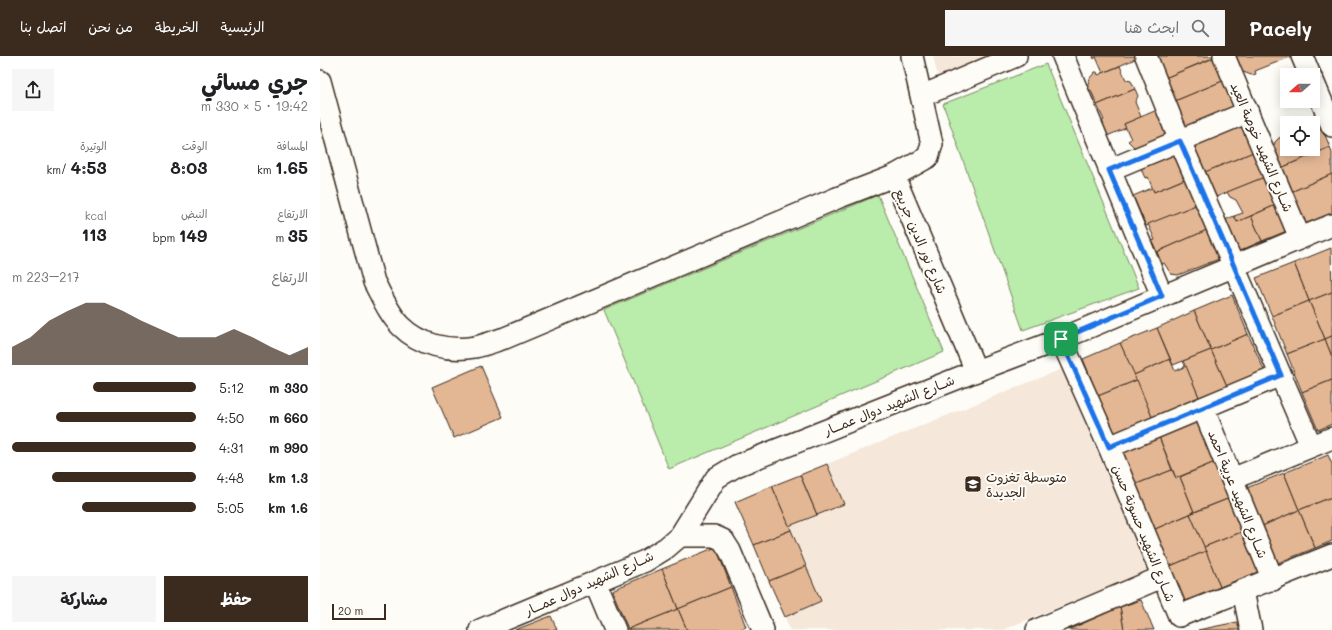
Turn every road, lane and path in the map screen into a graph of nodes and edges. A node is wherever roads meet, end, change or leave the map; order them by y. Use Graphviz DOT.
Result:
graph roads {
  1 [pos="912,56"];
  2 [pos="1016,56"];
  3 [pos="1063,56"];
  4 [pos="1146,56"];
  5 [pos="1224,56"];
  6 [pos="1302,56"];
  7 [pos="1307,68"];
  8 [pos="320,81"];
  9 [pos="922,96"];
  10 [pos="1320,98"];
  11 [pos="1248,112"];
  12 [pos="1332,126"];
  13 [pos="1180,141"];
  14 [pos="1109,170"];
  15 [pos="894,176"];
  16 [pos="1332,225"];
  17 [pos="1300,238"];
  18 [pos="1234,266"];
  19 [pos="1162,296"];
  20 [pos="1061,339"];
  21 [pos="976,371"];
  22 [pos="1281,375"];
  23 [pos="1203,408"];
  24 [pos="1332,438"];
  25 [pos="1311,446"];
  26 [pos="1109,447"];
  27 [pos="1232,479"];
  28 [pos="680,536"];
  29 [pos="1332,556"];
  30 [pos="1162,577"];
  31 [pos="1273,580"];
  32 [pos="595,582"];
  33 [pos="1243,591"];
  34 [pos="1047,628"];
  35 [pos="480,630"];
  36 [pos="615,630"];
  37 [pos="763,630"];
  38 [pos="1251,630"];
  1 -- 9 [label="street, شارع نور الدين جريبع"];
  2 -- 9 [label="street"];
  3 -- 14 [label="street"];
  4 -- 13 [label="street"];
  5 -- 11 [label="street, شــارع الشهيد خوصة العيد"];
  6 -- 7 [label="street"];
  8 -- 15 [label="street"];
  9 -- 15 [label="street, شارع نور الدين جريبع"];
  10 -- 12 [label="street"];
  11 -- 13 [label="street"];
  11 -- 17 [label="street, شــارع الشهيد خوصة العيد"];
  13 -- 14 [label="street"];
  13 -- 18 [label="street"];
  14 -- 19 [label="street"];
  15 -- 21 [label="street, شارع نور الدين جريبع"];
  16 -- 17 [label="street, شــارع الشهيد دوال عمـــار"];
  17 -- 18 [label="street, شــارع الشهيد دوال عمـــار"];
  18 -- 19 [label="street, شــارع الشهيد دوال عمـــار"];
  18 -- 22 [label="street"];
  19 -- 20 [label="street, شــارع الشهيد دوال عمـــار"];
  20 -- 21 [label="street, شــارع الشهيد دوال عمـــار"];
  20 -- 26 [label="street, شــارع الشهيد حسونة حسن"];
  21 -- 28 [label="street, شــارع الشهيد دوال عمـــار"];
  22 -- 23 [label="street"];
  22 -- 25 [label="street"];
  23 -- 26 [label="street"];
  23 -- 27 [label="street, شــارع الشهيد عربية احمد"];
  24 -- 25 [label="street"];
  25 -- 27 [label="street"];
  26 -- 30 [label="street, شــارع الشهيد حسونة حسن"];
  27 -- 31 [label="street, شــارع الشهيد عربية احمد"];
  28 -- 32 [label="street, شــارع الشهيد دوال عمـــار"];
  28 -- 37 [label="street"];
  29 -- 31 [label="street"];
  30 -- 33 [label="street, شــارع الشهيد حسونة حسن"];
  30 -- 34 [label="street"];
  31 -- 33 [label="street"];
  32 -- 35 [label="street, شــارع الشهيد دوال عمـــار"];
  32 -- 36 [label="street"];
  33 -- 38 [label="street"];
}
